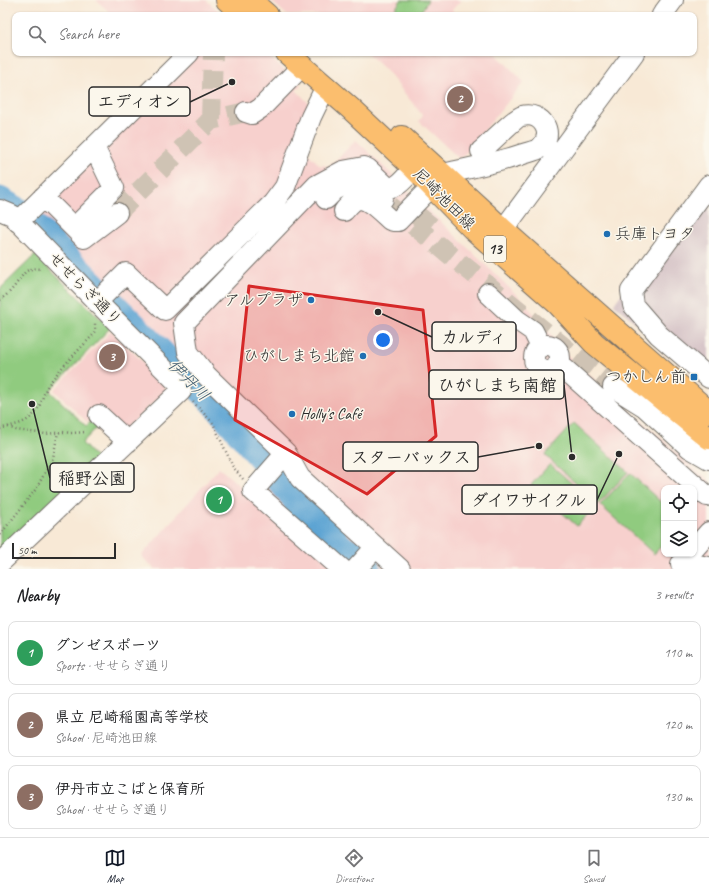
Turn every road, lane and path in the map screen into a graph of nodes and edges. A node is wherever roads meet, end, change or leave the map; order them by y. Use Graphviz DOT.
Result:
graph roads {
  1 [pos="673,0"];
  2 [pos="238,6"];
  3 [pos="257,12"];
  4 [pos="664,12"];
  5 [pos="187,56"];
  6 [pos="632,56"];
  7 [pos="300,57"];
  8 [pos="326,86"];
  9 [pos="246,112"];
  10 [pos="94,147"];
  11 [pos="481,151"];
  12 [pos="414,168"];
  13 [pos="437,180"];
  14 [pos="709,185"];
  15 [pos="43,197"];
  16 [pos="326,199"];
  17 [pos="390,206"];
  18 [pos="0,210"];
  19 [pos="344,211"];
  20 [pos="117,213"];
  21 [pos="23,218"];
  22 [pos="74,228"];
  23 [pos="496,237"];
  24 [pos="46,271"];
  25 [pos="488,293"];
  26 [pos="0,300"];
  27 [pos="100,302"];
  28 [pos="634,305"];
  29 [pos="614,329"];
  30 [pos="709,378"];
  31 [pos="613,387"];
  32 [pos="181,391"];
  33 [pos="709,412"];
  34 [pos="99,415"];
  35 [pos="8,427"];
  36 [pos="0,430"];
  37 [pos="58,432"];
  38 [pos="85,432"];
  39 [pos="709,438"];
  40 [pos="128,442"];
  41 [pos="283,457"];
  42 [pos="709,459"];
  43 [pos="258,485"];
  44 [pos="707,496"];
  45 [pos="709,532"];
  46 [pos="0,535"];
  47 [pos="376,547"];
  48 [pos="685,559"];
  49 [pos="0,563"];
  50 [pos="709,567"];
  51 [pos="342,569"];
  52 [pos="356,569"];
  53 [pos="400,569"];
  1 -- 4 [label="street"];
  2 -- 3 [label="main road"];
  5 -- 10 [label="street"];
  6 -- 23 [label="street"];
  7 -- 8 [label="main road, 尼崎池田線 / 13"];
  7 -- 9 [label="street"];
  7 -- 13 [label="main road, 尼崎池田線 / 13"];
  8 -- 12 [label="main road, 尼崎池田線 / 13"];
  8 -- 27 [label="street"];
  10 -- 15 [label="street"];
  10 -- 22 [label="street"];
  11 -- 13 [label="street"];
  12 -- 13 [label="main road, 尼崎池田線 / 13"];
  12 -- 41 [label="street"];
  13 -- 19 [label="street"];
  13 -- 23 [label="main road, 尼崎池田線 / 13"];
  14 -- 28 [label="street"];
  15 -- 21 [label="street"];
  15 -- 22 [label="street"];
  16 -- 17 [label="street"];
  18 -- 21 [label="street, せせらぎ通り"];
  20 -- 22 [label="street"];
  21 -- 27 [label="street, せせらぎ通り"];
  23 -- 29 [label="main road, 尼崎池田線 / 13"];
  23 -- 39 [label="main road, 尼崎池田線 / 13"];
  24 -- 26 [label="path"];
  25 -- 44 [label="street"];
  27 -- 32 [label="street, せせらぎ通り"];
  27 -- 35 [label="path"];
  28 -- 29 [label="street"];
  28 -- 30 [label="street"];
  29 -- 33 [label="main road, 尼崎池田線 / 13"];
  31 -- 42 [label="street"];
  32 -- 40 [label="street"];
  32 -- 43 [label="path"];
  34 -- 40 [label="street"];
  35 -- 36 [label="path"];
  35 -- 37 [label="path"];
  37 -- 38 [label="path"];
  37 -- 46 [label="path"];
  40 -- 49 [label="street"];
  41 -- 43 [label="street"];
  41 -- 47 [label="street"];
  43 -- 51 [label="street"];
  45 -- 48 [label="street"];
  47 -- 52 [label="street"];
  47 -- 53 [label="street"];
  48 -- 50 [label="street"];
}
